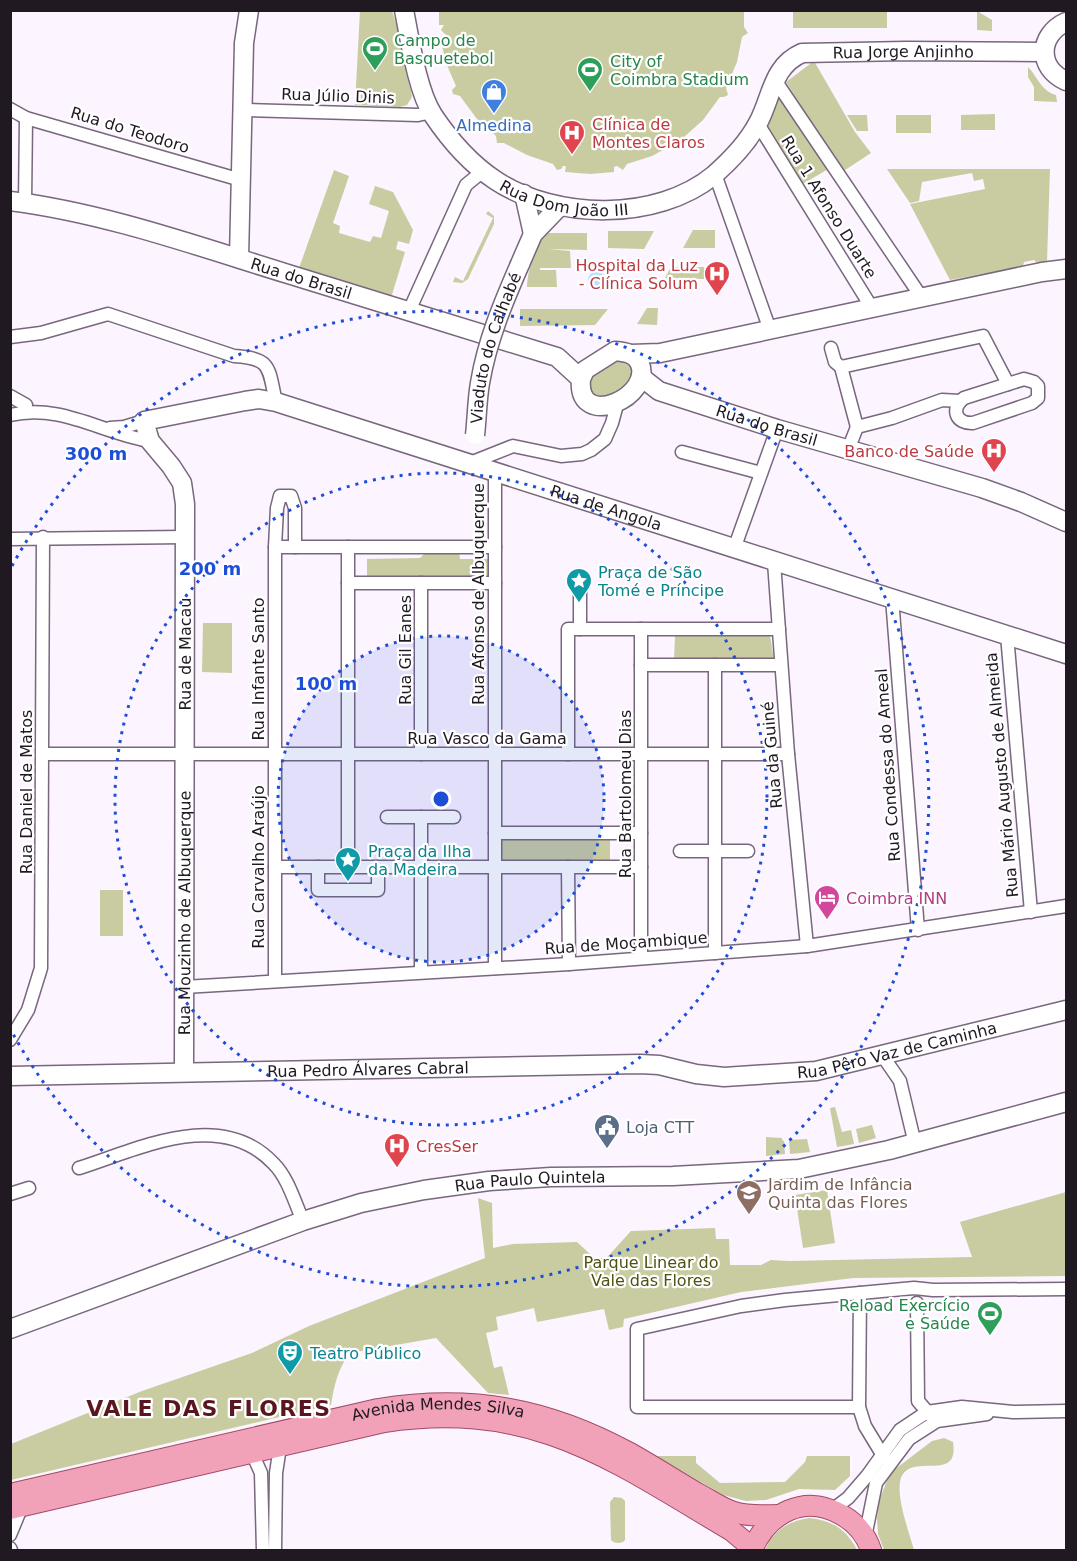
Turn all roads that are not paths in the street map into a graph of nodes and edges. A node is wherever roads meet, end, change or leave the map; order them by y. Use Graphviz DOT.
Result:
graph roads {
  1 [pos="239,10"];
  2 [pos="249,10"];
  3 [pos="404,10"];
  4 [pos="1066,22"];
  5 [pos="244,43"];
  6 [pos="1044,52"];
  7 [pos="774,80"];
  8 [pos="1066,81"];
  9 [pos="10,109"];
  10 [pos="243,110"];
  11 [pos="432,112"];
  12 [pos="26,118"];
  13 [pos="758,124"];
  14 [pos="483,171"];
  15 [pos="715,174"];
  16 [pos="241,180"];
  17 [pos="524,194"];
  18 [pos="18,202"];
  19 [pos="560,206"];
  20 [pos="534,234"];
  21 [pos="239,258"];
  22 [pos="1066,269"];
  23 [pos="922,298"];
  24 [pos="872,308"];
  25 [pos="409,311"];
  26 [pos="770,330"];
  27 [pos="10,337"];
  28 [pos="831,348"];
  29 [pos="660,353"];
  30 [pos="632,354"];
  31 [pos="557,357"];
  32 [pos="598,361"];
  33 [pos="842,367"];
  34 [pos="642,374"];
  35 [pos="581,379"];
  36 [pos="1008,384"];
  37 [pos="10,396"];
  38 [pos="618,401"];
  39 [pos="960,401"];
  40 [pos="276,402"];
  41 [pos="18,411"];
  42 [pos="144,421"];
  43 [pos="857,427"];
  44 [pos="107,429"];
  45 [pos="777,429"];
  46 [pos="150,441"];
  47 [pos="848,450"];
  48 [pos="682,452"];
  49 [pos="470,464"];
  50 [pos="495,472"];
  51 [pos="761,473"];
  52 [pos="1066,522"];
  53 [pos="43,537"];
  54 [pos="186,537"];
  55 [pos="10,539"];
  56 [pos="275,547"];
  57 [pos="295,547"];
  58 [pos="348,547"];
  59 [pos="495,547"];
  60 [pos="734,549"];
  61 [pos="774,562"];
  62 [pos="348,583"];
  63 [pos="421,583"];
  64 [pos="495,583"];
  65 [pos="579,587"];
  66 [pos="892,598"];
  67 [pos="574,629"];
  68 [pos="641,629"];
  69 [pos="778,629"];
  70 [pos="1007,635"];
  71 [pos="1066,654"];
  72 [pos="641,665"];
  73 [pos="714,665"];
  74 [pos="781,665"];
  75 [pos="43,754"];
  76 [pos="186,754"];
  77 [pos="275,754"];
  78 [pos="348,754"];
  79 [pos="421,754"];
  80 [pos="495,754"];
  81 [pos="568,754"];
  82 [pos="641,754"];
  83 [pos="714,754"];
  84 [pos="788,754"];
  85 [pos="387,817"];
  86 [pos="421,817"];
  87 [pos="454,817"];
  88 [pos="495,833"];
  89 [pos="641,833"];
  90 [pos="680,851"];
  91 [pos="714,851"];
  92 [pos="748,851"];
  93 [pos="275,867"];
  94 [pos="318,867"];
  95 [pos="348,867"];
  96 [pos="378,867"];
  97 [pos="421,867"];
  98 [pos="495,867"];
  99 [pos="568,867"];
  100 [pos="641,867"];
  101 [pos="1066,906"];
  102 [pos="1031,912"];
  103 [pos="918,930"];
  104 [pos="807,946"];
  105 [pos="714,953"];
  106 [pos="641,958"];
  107 [pos="568,964"];
  108 [pos="495,968"];
  109 [pos="421,972"];
  110 [pos="275,980"];
  111 [pos="184,987"];
  112 [pos="1066,1010"];
  113 [pos="10,1040"];
  114 [pos="882,1055"];
  115 [pos="184,1072"];
  116 [pos="10,1076"];
  117 [pos="724,1077"];
  118 [pos="1066,1101"];
  119 [pos="915,1144"];
  120 [pos="79,1168"];
  121 [pos="29,1188"];
  122 [pos="10,1194"];
  123 [pos="303,1221"];
  124 [pos="1066,1289"];
  125 [pos="898,1290"];
  126 [pos="933,1290"];
  127 [pos="860,1293"];
  128 [pos="917,1303"];
  129 [pos="10,1329"];
  130 [pos="859,1407"];
  131 [pos="1066,1412"];
  132 [pos="932,1416"];
  133 [pos="280,1447"];
  134 [pos="252,1453"];
  135 [pos="882,1453"];
  136 [pos="888,1466"];
  137 [pos="14,1503"];
  138 [pos="832,1510"];
  139 [pos="780,1515"];
  140 [pos="10,1535"];
  141 [pos="868,1544"];
  142 [pos="263,1551"];
  143 [pos="275,1551"];
  144 [pos="751,1551"];
  1 -- 5 [label="street"];
  2 -- 5 [label="street"];
  3 -- 11 [label="street, Rua Dom João III"];
  4 -- 6 [label="street"];
  5 -- 10 [label="street"];
  6 -- 7 [label="street, Rua Jorge Anjinho"];
  6 -- 8 [label="street"];
  7 -- 13 [label="street, Rua Dom João III"];
  7 -- 23 [label="street"];
  9 -- 12 [label="street, Rua do Teodoro"];
  10 -- 11 [label="street, Rua Júlio Dinis"];
  10 -- 16 [label="street"];
  11 -- 14 [label="street, Rua Dom João III"];
  12 -- 16 [label="street, Rua do Teodoro"];
  12 -- 18 [label="street"];
  13 -- 15 [label="street, Rua Dom João III"];
  13 -- 24 [label="street, Rua 1 Afonso Duarte"];
  14 -- 17 [label="street, Rua Dom João III"];
  14 -- 25 [label="street"];
  15 -- 19 [label="street, Rua Dom João III"];
  15 -- 26 [label="street"];
  16 -- 21 [label="street"];
  17 -- 19 [label="street, Rua Dom João III"];
  17 -- 20 [label="street"];
  18 -- 21 [label="street, Rua do Brasil"];
  19 -- 20 [label="street, Viaduto do Calhabé"];
  20 -- 49 [label="street, Viaduto do Calhabé, bridge"];
  21 -- 25 [label="street, Rua do Brasil"];
  22 -- 23 [label="street"];
  23 -- 24 [label="street"];
  24 -- 26 [label="street"];
  25 -- 31 [label="street, Rua do Brasil"];
  26 -- 29 [label="street"];
  27 -- 40 [label="street"];
  28 -- 33 [label="street"];
  29 -- 30 [label="street"];
  29 -- 34 [label="street"];
  30 -- 32 [label="street"];
  30 -- 34 [label="street, Rua do Brasil"];
  31 -- 32 [label="street"];
  31 -- 35 [label="street, Rua do Brasil"];
  32 -- 35 [label="street"];
  33 -- 36 [label="street"];
  33 -- 43 [label="street"];
  34 -- 38 [label="street"];
  34 -- 45 [label="street, Rua do Brasil"];
  35 -- 38 [label="street, Rua do Brasil"];
  36 -- 39 [label="street"];
  36 -- 39 [label="street"];
  37 -- 41 [label="street"];
  38 -- 49 [label="street"];
  39 -- 43 [label="street"];
  40 -- 42 [label="street, Rua de Angola"];
  40 -- 49 [label="street, Rua de Angola"];
  41 -- 44 [label="street"];
  42 -- 44 [label="street"];
  42 -- 46 [label="street, Rua de Macau"];
  43 -- 47 [label="street"];
  44 -- 46 [label="street"];
  45 -- 47 [label="street, Rua do Brasil"];
  45 -- 51 [label="street"];
  46 -- 54 [label="street, Rua de Macau"];
  47 -- 52 [label="street, Rua do Brasil"];
  48 -- 51 [label="street"];
  49 -- 50 [label="street, Rua de Angola"];
  50 -- 59 [label="street, Rua Afonso de Albuquerque"];
  50 -- 60 [label="street, Rua de Angola"];
  51 -- 60 [label="street"];
  53 -- 54 [label="street"];
  53 -- 55 [label="street"];
  53 -- 75 [label="street, Rua Daniel de Matos"];
  54 -- 76 [label="street, Rua de Macau"];
  56 -- 57 [label="street"];
  56 -- 57 [label="street, Rua Infante Santo"];
  56 -- 77 [label="street, Rua Infante Santo"];
  57 -- 58 [label="street"];
  58 -- 59 [label="street"];
  58 -- 62 [label="street"];
  59 -- 64 [label="street, Rua Afonso de Albuquerque"];
  60 -- 61 [label="street, Rua de Angola"];
  61 -- 66 [label="street, Rua de Angola"];
  61 -- 69 [label="street, Rua da Guiné"];
  62 -- 63 [label="street"];
  62 -- 78 [label="street"];
  63 -- 64 [label="street"];
  63 -- 79 [label="street, Rua Gil Eanes"];
  64 -- 80 [label="street, Rua Afonso de Albuquerque"];
  65 -- 67 [label="street"];
  66 -- 70 [label="street, Rua de Angola"];
  66 -- 103 [label="street, Rua Condessa do Ameal"];
  67 -- 68 [label="street"];
  67 -- 81 [label="street"];
  68 -- 69 [label="street"];
  68 -- 72 [label="street, Rua Bartolomeu Dias"];
  69 -- 74 [label="street, Rua da Guiné"];
  70 -- 71 [label="street, Rua de Angola"];
  70 -- 102 [label="street, Rua Mário Augusto de Almeida"];
  72 -- 73 [label="street"];
  72 -- 82 [label="street, Rua Bartolomeu Dias"];
  73 -- 74 [label="street"];
  73 -- 83 [label="street"];
  74 -- 84 [label="street, Rua da Guiné"];
  75 -- 76 [label="street, Rua Vasco da Gama"];
  75 -- 113 [label="street, Rua Daniel de Matos"];
  76 -- 77 [label="street, Rua Vasco da Gama"];
  76 -- 111 [label="street, Rua Mouzinho de Albuquerque"];
  77 -- 78 [label="street, Rua Vasco da Gama"];
  77 -- 93 [label="street, Rua Carvalho Araújo"];
  78 -- 79 [label="street, Rua Vasco da Gama"];
  78 -- 95 [label="street"];
  79 -- 80 [label="street, Rua Vasco da Gama"];
  80 -- 81 [label="street, Rua Vasco da Gama"];
  80 -- 88 [label="street, Rua Afonso de Albuquerque"];
  81 -- 82 [label="street, Rua Vasco da Gama"];
  82 -- 83 [label="street, Rua Vasco da Gama"];
  82 -- 89 [label="street, Rua Bartolomeu Dias"];
  83 -- 84 [label="street, Rua Vasco da Gama"];
  83 -- 91 [label="street"];
  84 -- 104 [label="street, Rua da Guiné"];
  85 -- 86 [label="street"];
  86 -- 87 [label="street"];
  86 -- 97 [label="street"];
  88 -- 89 [label="street"];
  88 -- 98 [label="street, Rua Afonso de Albuquerque"];
  89 -- 100 [label="street, Rua Bartolomeu Dias"];
  90 -- 91 [label="street"];
  91 -- 92 [label="street"];
  91 -- 105 [label="street"];
  93 -- 94 [label="street"];
  93 -- 110 [label="street, Rua Carvalho Araújo"];
  94 -- 95 [label="street"];
  94 -- 96 [label="street"];
  95 -- 96 [label="street"];
  96 -- 97 [label="street"];
  97 -- 98 [label="street"];
  97 -- 109 [label="street"];
  98 -- 99 [label="street"];
  98 -- 108 [label="street, Rua Afonso de Albuquerque"];
  99 -- 100 [label="street"];
  99 -- 107 [label="street"];
  100 -- 106 [label="street, Rua Bartolomeu Dias"];
  101 -- 102 [label="street, Rua de Moçambique"];
  102 -- 103 [label="street, Rua de Moçambique"];
  103 -- 104 [label="street, Rua de Moçambique"];
  104 -- 105 [label="street, Rua de Moçambique"];
  105 -- 106 [label="street, Rua de Moçambique"];
  106 -- 107 [label="street, Rua de Moçambique"];
  107 -- 108 [label="street, Rua de Moçambique"];
  108 -- 109 [label="street, Rua de Moçambique"];
  109 -- 110 [label="street, Rua de Moçambique"];
  110 -- 111 [label="street, Rua de Moçambique"];
  111 -- 115 [label="street, Rua Mouzinho de Albuquerque"];
  112 -- 114 [label="street, Rua Pêro Vaz de Caminha"];
  114 -- 117 [label="street, Rua Pêro Vaz de Caminha"];
  114 -- 119 [label="street"];
  115 -- 116 [label="street, Rua Pedro Álvares Cabral"];
  115 -- 117 [label="street, Rua Pedro Álvares Cabral"];
  118 -- 119 [label="street, Rua Paulo Quintela"];
  119 -- 123 [label="street, Rua Paulo Quintela"];
  120 -- 123 [label="street"];
  121 -- 122 [label="street"];
  123 -- 129 [label="street, Rua Paulo Quintela"];
  124 -- 126 [label="street"];
  125 -- 126 [label="street"];
  125 -- 127 [label="street"];
  125 -- 128 [label="street"];
  126 -- 128 [label="street"];
  127 -- 130 [label="street"];
  127 -- 130 [label="street"];
  128 -- 132 [label="street"];
  130 -- 135 [label="street"];
  131 -- 132 [label="street"];
  132 -- 135 [label="street"];
  132 -- 136 [label="street"];
  133 -- 134 [label="main road, Avenida Mendes Silva"];
  133 -- 143 [label="street"];
  133 -- 144 [label="main road, Avenida Mendes Silva"];
  134 -- 137 [label="main road, Avenida Mendes Silva"];
  134 -- 142 [label="street"];
  135 -- 136 [label="street"];
  135 -- 138 [label="street"];
  136 -- 141 [label="street"];
  137 -- 139 [label="main road, Avenida Mendes Silva"];
  137 -- 140 [label="street"];
  138 -- 139 [label="main road"];
  138 -- 141 [label="main road"];
  139 -- 144 [label="main road"];
}
